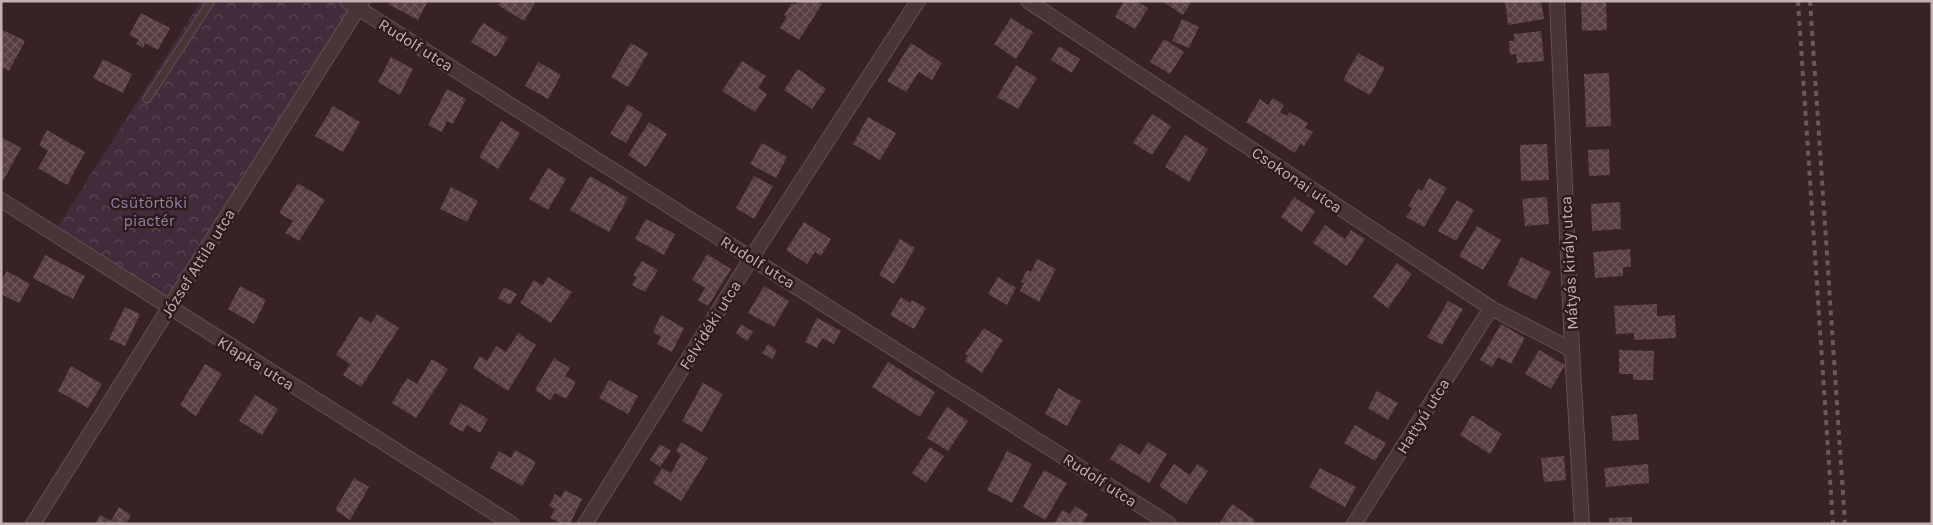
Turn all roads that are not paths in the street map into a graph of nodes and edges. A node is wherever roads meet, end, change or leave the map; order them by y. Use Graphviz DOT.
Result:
graph roads {
  1 [pos="211,1"];
  2 [pos="918,1"];
  3 [pos="1028,1"];
  4 [pos="1557,1"];
  5 [pos="355,4"];
  6 [pos="147,99"];
  7 [pos="1,200"];
  8 [pos="752,257"];
  9 [pos="1491,308"];
  10 [pos="170,309"];
  11 [pos="1572,350"];
  12 [pos="33,524"];
  13 [pos="512,524"];
  14 [pos="585,524"];
  15 [pos="1169,524"];
  16 [pos="1354,524"];
  17 [pos="1582,524"];
  1 -- 6 [label="lane"];
  2 -- 8 [label="street, Felvidéki utca"];
  3 -- 9 [label="street, Csokonai utca"];
  4 -- 11 [label="street, Mátyás király utca"];
  5 -- 8 [label="street, Rudolf utca"];
  5 -- 10 [label="street, József Attila utca"];
  7 -- 10 [label="street, Klapka utca"];
  8 -- 14 [label="street, Felvidéki utca"];
  8 -- 15 [label="street, Rudolf utca"];
  9 -- 11 [label="street, Csokonai utca"];
  9 -- 16 [label="street, Hattyú utca"];
  10 -- 12 [label="street, József Attila utca"];
  10 -- 13 [label="street, Klapka utca"];
  11 -- 17 [label="street, Mátyás király utca"];
}
